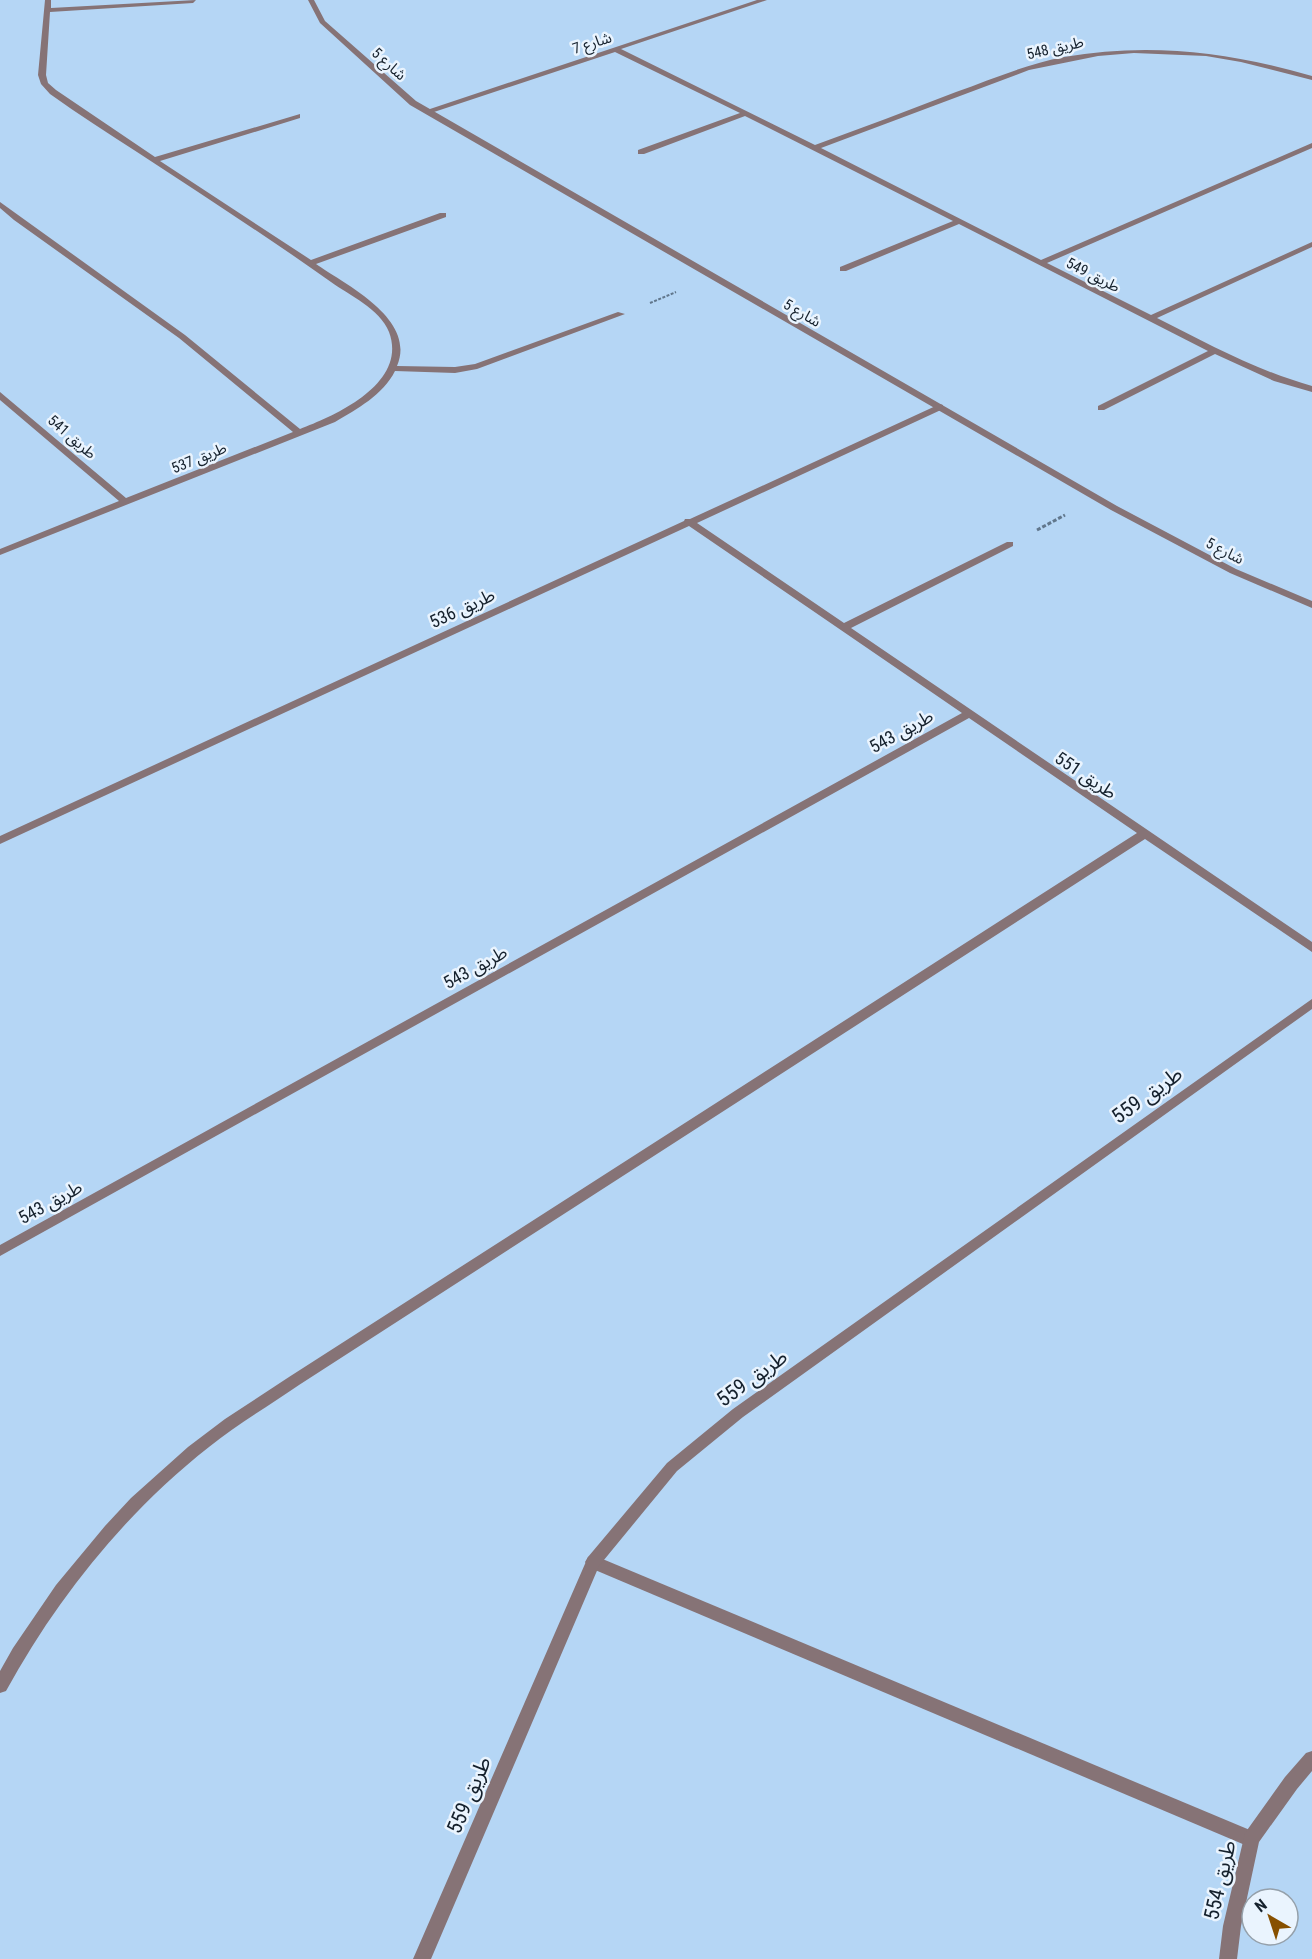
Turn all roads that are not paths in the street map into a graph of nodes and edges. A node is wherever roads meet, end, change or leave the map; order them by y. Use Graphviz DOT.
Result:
graph roads {
  1 [pos="48,0"];
  2 [pos="312,0"];
  3 [pos="742,0"];
  4 [pos="764,0"];
  5 [pos="193,1"];
  6 [pos="751,4"];
  7 [pos="47,10"];
  8 [pos="615,49"];
  9 [pos="1312,78"];
  10 [pos="428,111"];
  11 [pos="745,114"];
  12 [pos="297,116"];
  13 [pos="1312,145"];
  14 [pos="816,148"];
  15 [pos="641,152"];
  16 [pos="154,160"];
  17 [pos="0,204"];
  18 [pos="443,215"];
  19 [pos="959,221"];
  20 [pos="1312,244"];
  21 [pos="1040,262"];
  22 [pos="310,263"];
  23 [pos="843,269"];
  24 [pos="621,314"];
  25 [pos="1149,319"];
  26 [pos="1215,351"];
  27 [pos="393,368"];
  28 [pos="1312,389"];
  29 [pos="0,395"];
  30 [pos="940,407"];
  31 [pos="1101,408"];
  32 [pos="299,433"];
  33 [pos="124,502"];
  34 [pos="688,521"];
  35 [pos="1010,544"];
  36 [pos="0,552"];
  37 [pos="1312,605"];
  38 [pos="843,628"];
  39 [pos="968,714"];
  40 [pos="1144,834"];
  41 [pos="0,840"];
  42 [pos="1312,948"];
  43 [pos="1312,1003"];
  44 [pos="0,1251"];
  45 [pos="593,1562"];
  46 [pos="0,1686"];
  47 [pos="1312,1759"];
  48 [pos="1251,1839"];
  49 [pos="422,1959"];
  50 [pos="1228,1959"];
  1 -- 7 [label="street"];
  2 -- 10 [label="street, شارع 5"];
  3 -- 6 [label="street"];
  4 -- 6 [label="street, شارع 7"];
  5 -- 7 [label="street"];
  6 -- 8 [label="street, شارع 7"];
  7 -- 16 [label="street"];
  8 -- 10 [label="street, شارع 7"];
  8 -- 11 [label="street, طريق 549"];
  9 -- 14 [label="street, طريق 548"];
  10 -- 30 [label="street, شارع 5"];
  11 -- 14 [label="street, طريق 549"];
  11 -- 15 [label="street"];
  12 -- 16 [label="street"];
  13 -- 21 [label="street"];
  14 -- 19 [label="street, طريق 549"];
  16 -- 22 [label="street"];
  17 -- 32 [label="street"];
  18 -- 22 [label="street"];
  19 -- 21 [label="street, طريق 549"];
  19 -- 23 [label="street"];
  20 -- 25 [label="street"];
  21 -- 25 [label="street, طريق 549"];
  22 -- 27 [label="street"];
  24 -- 27 [label="street"];
  25 -- 26 [label="street, طريق 549"];
  26 -- 28 [label="street, طريق 549"];
  26 -- 31 [label="street"];
  27 -- 32 [label="street, طريق 537"];
  29 -- 33 [label="street, طريق 541"];
  30 -- 34 [label="street, طريق 536"];
  30 -- 37 [label="street, شارع 5"];
  32 -- 33 [label="street, طريق 537"];
  33 -- 36 [label="street, طريق 537"];
  34 -- 38 [label="street, طريق 551"];
  34 -- 41 [label="street, طريق 536"];
  35 -- 38 [label="street"];
  38 -- 39 [label="street, طريق 551"];
  39 -- 40 [label="street, طريق 551"];
  39 -- 44 [label="street, طريق 543"];
  40 -- 42 [label="street, طريق 551"];
  40 -- 46 [label="street"];
  43 -- 45 [label="street, طريق 559"];
  45 -- 48 [label="street"];
  45 -- 49 [label="street, طريق 559"];
  47 -- 48 [label="street, طريق 554"];
  48 -- 50 [label="street, طريق 554"];
}
